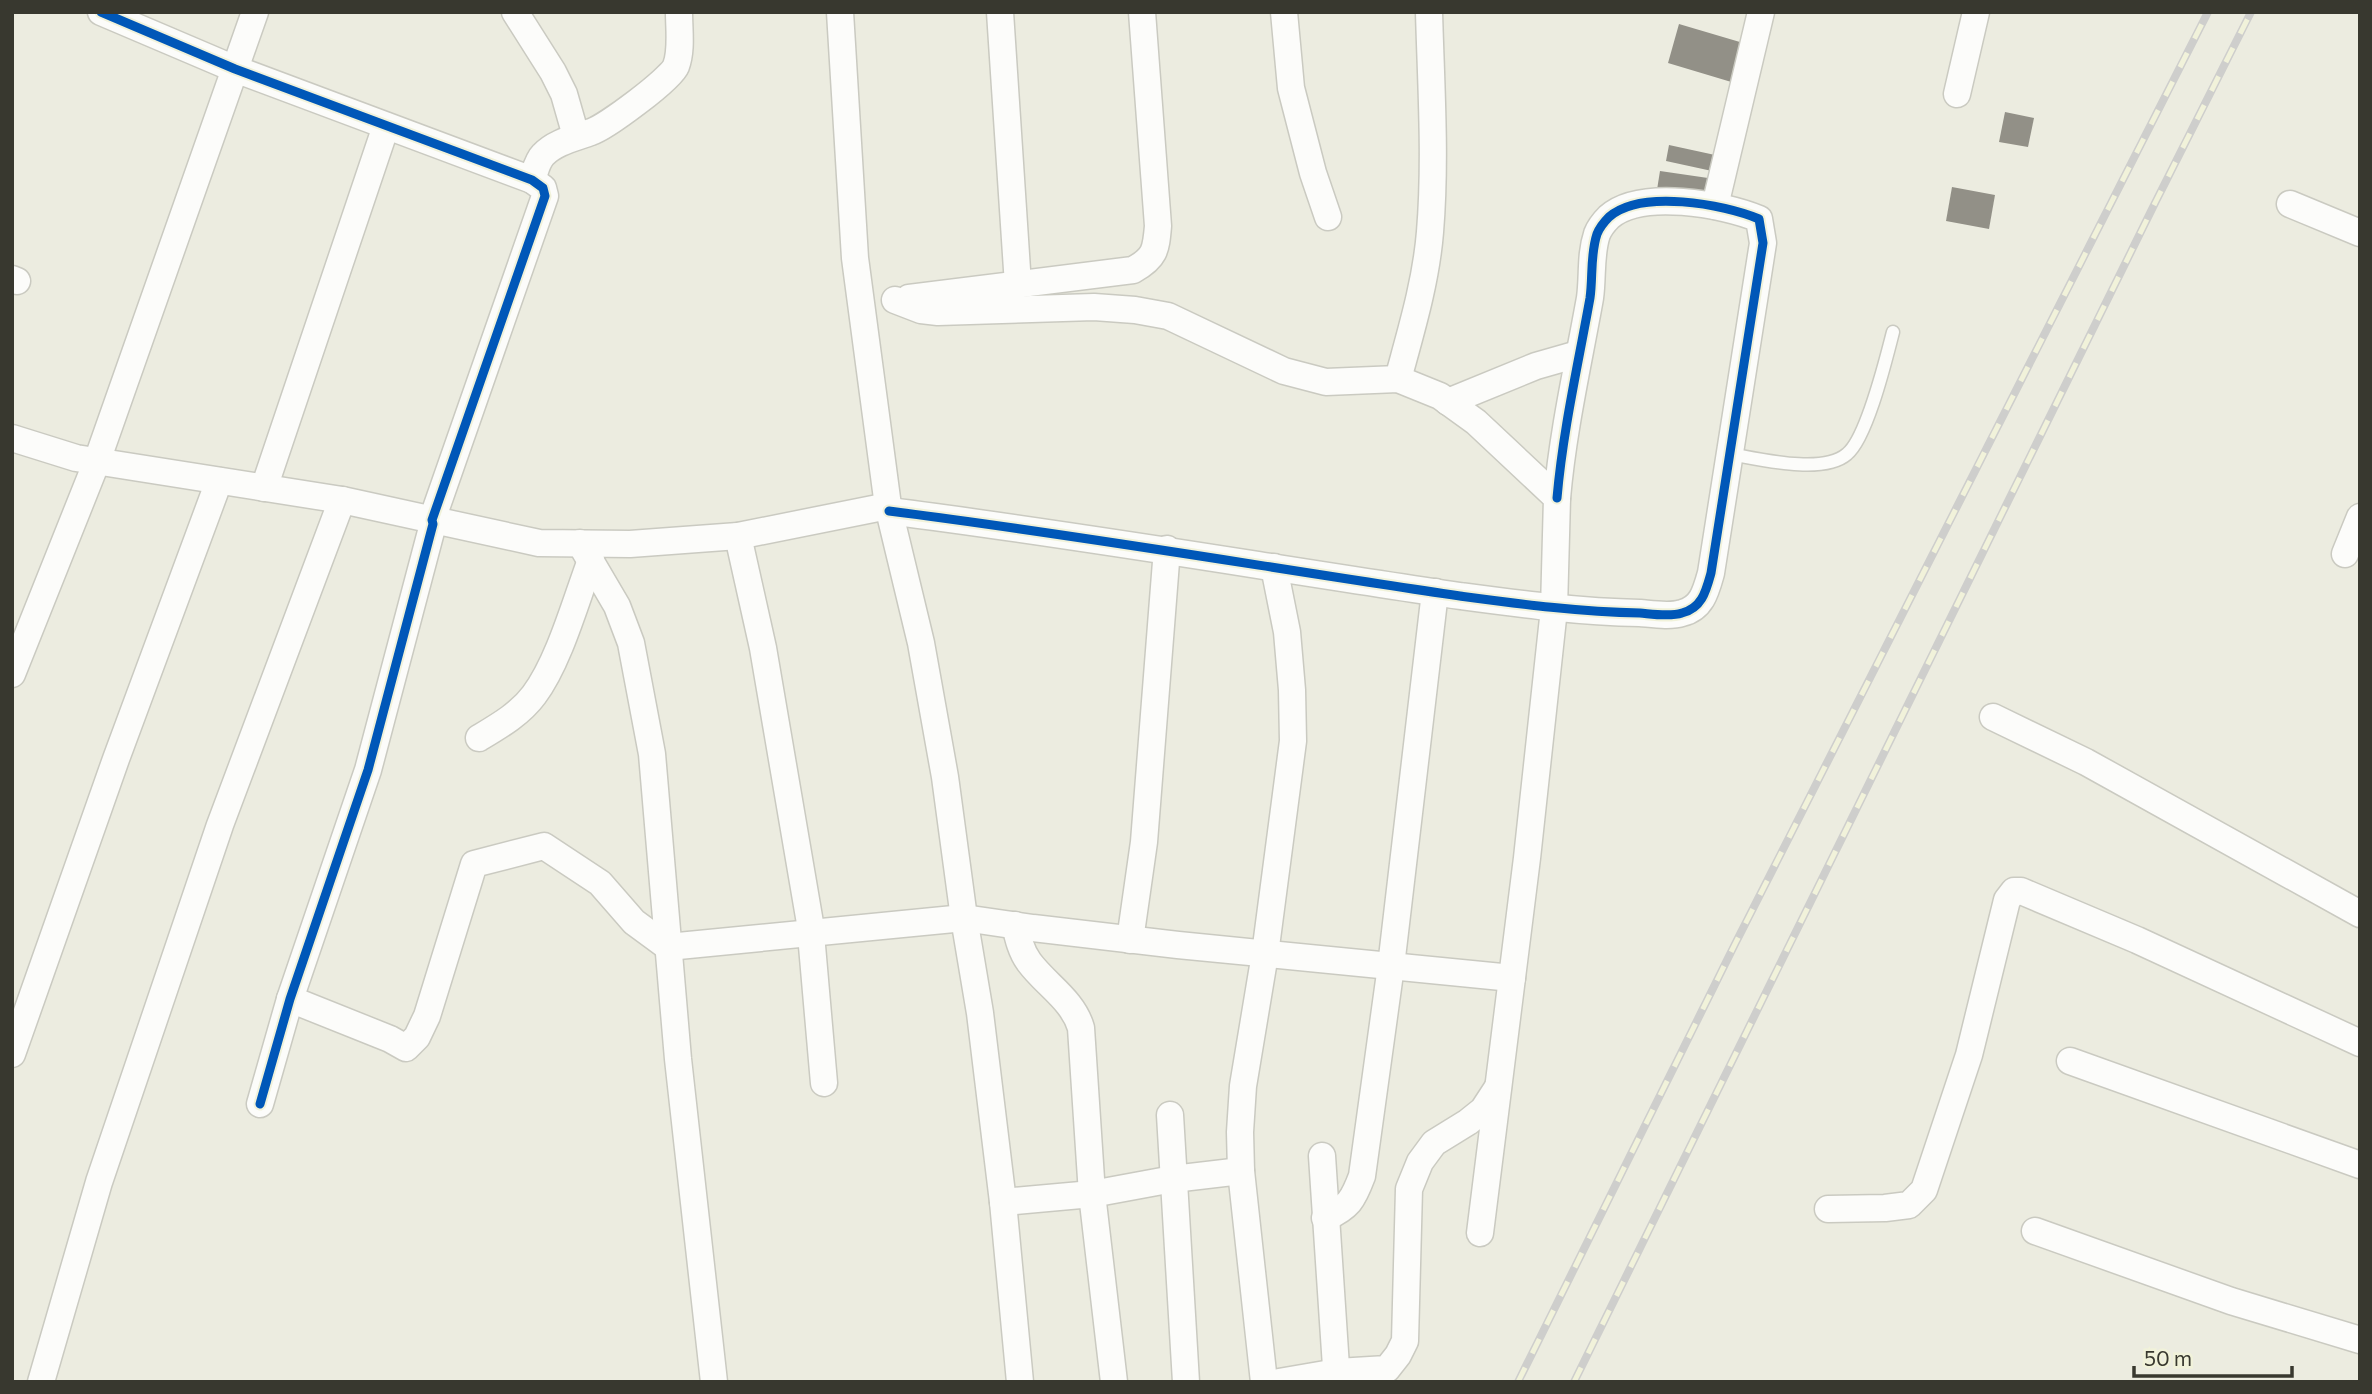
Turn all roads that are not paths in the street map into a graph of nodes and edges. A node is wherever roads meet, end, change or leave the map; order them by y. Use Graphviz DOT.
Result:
graph roads {
  1 [pos="101,12"];
  2 [pos="255,12"];
  3 [pos="515,12"];
  4 [pos="679,12"];
  5 [pos="840,12"];
  6 [pos="1000,12"];
  7 [pos="1142,12"];
  8 [pos="1284,12"];
  9 [pos="1429,12"];
  10 [pos="1761,12"];
  11 [pos="1976,12"];
  12 [pos="235,69"];
  13 [pos="1957,94"];
  14 [pos="386,126"];
  15 [pos="576,136"];
  16 [pos="532,180"];
  17 [pos="2290,204"];
  18 [pos="1715,206"];
  19 [pos="1328,217"];
  20 [pos="2360,233"];
  21 [pos="1018,285"];
  22 [pos="895,300"];
  23 [pos="862,302"];
  24 [pos="1893,332"];
  25 [pos="1578,354"];
  26 [pos="1398,379"];
  27 [pos="1448,402"];
  28 [pos="12,438"];
  29 [pos="1730,454"];
  30 [pos="97,461"];
  31 [pos="219,481"];
  32 [pos="264,488"];
  33 [pos="1557,498"];
  34 [pos="342,500"];
  35 [pos="888,509"];
  36 [pos="2360,517"];
  37 [pos="432,520"];
  38 [pos="738,536"];
  39 [pos="1167,549"];
  40 [pos="585,552"];
  41 [pos="2345,554"];
  42 [pos="1274,567"];
  43 [pos="1436,592"];
  44 [pos="1554,609"];
  45 [pos="12,674"];
  46 [pos="1993,717"];
  47 [pos="479,738"];
  48 [pos="2360,914"];
  49 [pos="964,918"];
  50 [pos="1015,925"];
  51 [pos="811,933"];
  52 [pos="1130,940"];
  53 [pos="668,947"];
  54 [pos="1265,954"];
  55 [pos="1391,966"];
  56 [pos="1512,978"];
  57 [pos="290,999"];
  58 [pos="2360,1043"];
  59 [pos="12,1054"];
  60 [pos="2070,1061"];
  61 [pos="824,1083"];
  62 [pos="1499,1086"];
  63 [pos="260,1104"];
  64 [pos="1170,1115"];
  65 [pos="1322,1156"];
  66 [pos="2360,1165"];
  67 [pos="1241,1171"];
  68 [pos="1173,1179"];
  69 [pos="1092,1194"];
  70 [pos="1003,1202"];
  71 [pos="1828,1209"];
  72 [pos="1325,1218"];
  73 [pos="2035,1231"];
  74 [pos="1480,1233"];
  75 [pos="2360,1340"];
  76 [pos="1337,1377"];
  77 [pos="41,1382"];
  78 [pos="714,1382"];
  79 [pos="1020,1382"];
  80 [pos="1114,1382"];
  81 [pos="1186,1382"];
  82 [pos="1264,1382"];
  83 [pos="1279,1382"];
  1 -- 12 [label="street"];
  2 -- 12 [label="street"];
  3 -- 15 [label="street"];
  4 -- 15 [label="street"];
  5 -- 23 [label="street"];
  6 -- 21 [label="street"];
  7 -- 21 [label="street"];
  8 -- 19 [label="street"];
  9 -- 26 [label="street"];
  10 -- 18 [label="street"];
  11 -- 13 [label="street"];
  12 -- 14 [label="street"];
  12 -- 30 [label="street"];
  14 -- 16 [label="street"];
  14 -- 32 [label="street"];
  15 -- 16 [label="street"];
  16 -- 37 [label="street"];
  17 -- 20 [label="street"];
  18 -- 25 [label="street"];
  18 -- 29 [label="street"];
  21 -- 22 [label="street"];
  22 -- 23 [label="street"];
  22 -- 26 [label="street"];
  23 -- 35 [label="street"];
  24 -- 29 [label="lane"];
  25 -- 27 [label="street"];
  25 -- 33 [label="street"];
  26 -- 27 [label="street"];
  27 -- 33 [label="street"];
  28 -- 30 [label="street"];
  29 -- 44 [label="street"];
  30 -- 31 [label="street"];
  30 -- 45 [label="street"];
  31 -- 32 [label="street"];
  31 -- 59 [label="street"];
  32 -- 34 [label="street"];
  33 -- 44 [label="street"];
  34 -- 37 [label="street"];
  34 -- 77 [label="street"];
  35 -- 38 [label="street"];
  35 -- 39 [label="street"];
  35 -- 49 [label="street"];
  36 -- 41 [label="street"];
  37 -- 40 [label="street"];
  37 -- 57 [label="street"];
  38 -- 40 [label="street"];
  38 -- 51 [label="street"];
  39 -- 42 [label="street"];
  39 -- 52 [label="street"];
  40 -- 47 [label="street"];
  40 -- 53 [label="street"];
  42 -- 43 [label="street"];
  42 -- 54 [label="street"];
  43 -- 44 [label="street"];
  43 -- 55 [label="street"];
  44 -- 56 [label="street"];
  46 -- 48 [label="street"];
  49 -- 50 [label="street"];
  49 -- 51 [label="street"];
  49 -- 70 [label="street"];
  50 -- 52 [label="street"];
  50 -- 69 [label="street"];
  51 -- 53 [label="street"];
  51 -- 61 [label="street"];
  52 -- 54 [label="street"];
  53 -- 57 [label="street"];
  53 -- 78 [label="street"];
  54 -- 55 [label="street"];
  54 -- 67 [label="street"];
  55 -- 56 [label="street"];
  55 -- 72 [label="street"];
  56 -- 62 [label="street"];
  57 -- 63 [label="street"];
  58 -- 71 [label="street"];
  60 -- 66 [label="street"];
  62 -- 74 [label="street"];
  62 -- 76 [label="street"];
  64 -- 68 [label="street"];
  65 -- 72 [label="street"];
  67 -- 68 [label="street"];
  67 -- 82 [label="street"];
  68 -- 69 [label="street"];
  68 -- 81 [label="street"];
  69 -- 70 [label="street"];
  69 -- 80 [label="street"];
  70 -- 79 [label="street"];
  72 -- 76 [label="street"];
  73 -- 75 [label="street"];
  76 -- 83 [label="street"];
}
